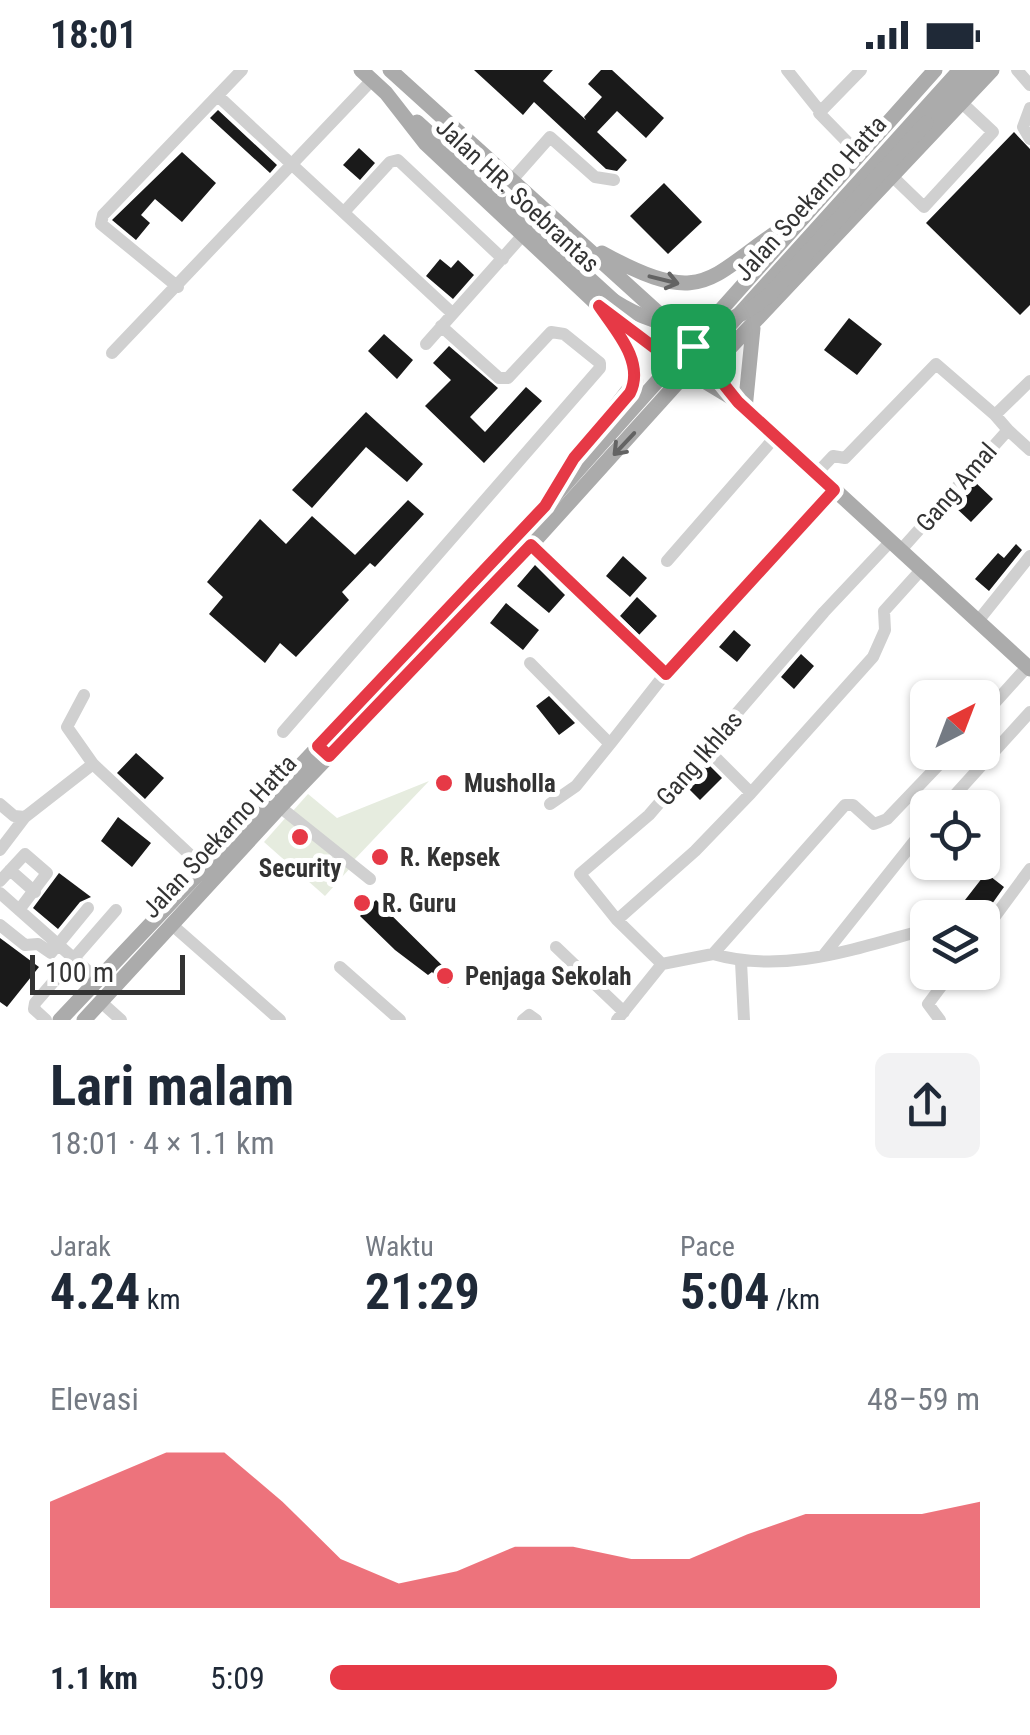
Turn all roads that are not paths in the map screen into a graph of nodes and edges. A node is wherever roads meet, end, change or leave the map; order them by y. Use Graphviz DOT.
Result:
graph roads {
  1 [pos="242,70"];
  2 [pos="390,70"];
  3 [pos="787,70"];
  4 [pos="861,70"];
  5 [pos="935,70"];
  6 [pos="960,70"];
  7 [pos="975,70"];
  8 [pos="992,70"];
  9 [pos="1017,70"];
  10 [pos="366,75"];
  11 [pos="1030,85"];
  12 [pos="386,94"];
  13 [pos="218,96"];
  14 [pos="962,103"];
  15 [pos="1030,108"];
  16 [pos="819,110"];
  17 [pos="1030,140"];
  18 [pos="859,154"];
  19 [pos="291,164"];
  20 [pos="893,178"];
  21 [pos="512,180"];
  22 [pos="614,180"];
  23 [pos="344,212"];
  24 [pos="809,212"];
  25 [pos="522,236"];
  26 [pos="576,240"];
  27 [pos="503,260"];
  28 [pos="178,287"];
  29 [pos="606,303"];
  30 [pos="452,313"];
  31 [pos="441,326"];
  32 [pos="753,328"];
  33 [pos="426,344"];
  34 [pos="112,353"];
  35 [pos="703,356"];
  36 [pos="689,372"];
  37 [pos="1030,380"];
  38 [pos="742,406"];
  39 [pos="996,415"];
  40 [pos="1008,430"];
  41 [pos="776,436"];
  42 [pos="1030,450"];
  43 [pos="817,473"];
  44 [pos="834,490"];
  45 [pos="545,506"];
  46 [pos="531,545"];
  47 [pos="895,547"];
  48 [pos="1030,556"];
  49 [pos="667,561"];
  50 [pos="921,570"];
  51 [pos="978,621"];
  52 [pos="530,663"];
  53 [pos="1029,668"];
  54 [pos="666,674"];
  55 [pos="84,694"];
  56 [pos="1000,698"];
  57 [pos="1030,712"];
  58 [pos="283,732"];
  59 [pos="610,744"];
  60 [pos="707,749"];
  61 [pos="323,751"];
  62 [pos="93,764"];
  63 [pos="934,770"];
  64 [pos="958,790"];
  65 [pos="751,793"];
  66 [pos="0,804"];
  67 [pos="550,804"];
  68 [pos="280,807"];
  69 [pos="25,817"];
  70 [pos="910,847"];
  71 [pos="0,850"];
  72 [pos="203,866"];
  73 [pos="10,870"];
  74 [pos="1030,870"];
  75 [pos="370,879"];
  76 [pos="0,881"];
  77 [pos="36,892"];
  78 [pos="0,893"];
  79 [pos="88,908"];
  80 [pos="19,910"];
  81 [pos="116,910"];
  82 [pos="1000,910"];
  83 [pos="617,920"];
  84 [pos="170,924"];
  85 [pos="0,925"];
  86 [pos="910,934"];
  87 [pos="58,946"];
  88 [pos="556,947"];
  89 [pos="713,954"];
  90 [pos="823,956"];
  91 [pos="75,960"];
  92 [pos="740,962"];
  93 [pos="662,964"];
  94 [pos="340,966"];
  95 [pos="97,979"];
  96 [pos="938,990"];
  97 [pos="101,1002"];
  98 [pos="620,1016"];
  99 [pos="46,1020"];
  100 [pos="60,1020"];
  101 [pos="84,1020"];
  102 [pos="121,1020"];
  103 [pos="280,1020"];
  104 [pos="400,1020"];
  105 [pos="523,1020"];
  106 [pos="536,1020"];
  107 [pos="744,1020"];
  108 [pos="940,1020"];
  1 -- 13 [label="street"];
  2 -- 21 [label="main road, Jalan HR. Soebrantas"];
  3 -- 16 [label="street"];
  4 -- 16 [label="street"];
  5 -- 18 [label="main road, Jalan Soekarno Hatta"];
  6 -- 35 [label="main road, Jalan Soekarno Hatta"];
  7 -- 29 [label="main road, bridge"];
  8 -- 14 [label="main road"];
  9 -- 11 [label="street"];
  10 -- 12 [label="main road, Jalan HR. Soebrantas"];
  10 -- 19 [label="street"];
  12 -- 25 [label="main road, Jalan HR. Soebrantas"];
  12 -- 29 [label="main road"];
  13 -- 19 [label="street"];
  13 -- 28 [label="street"];
  14 -- 20 [label="main road"];
  14 -- 20 [label="street"];
  15 -- 17 [label="street"];
  16 -- 18 [label="street"];
  18 -- 24 [label="main road, Jalan Soekarno Hatta"];
  19 -- 23 [label="street"];
  19 -- 28 [label="street"];
  20 -- 32 [label="main road"];
  21 -- 22 [label="street"];
  21 -- 26 [label="main road, Jalan HR. Soebrantas"];
  23 -- 27 [label="street"];
  23 -- 30 [label="street"];
  26 -- 24 [label="main road, one-way"];
  24 -- 35 [label="main road, Jalan Soekarno Hatta"];
  25 -- 27 [label="street"];
  25 -- 29 [label="main road, Jalan HR. Soebrantas"];
  26 -- 35 [label="main road, Jalan HR. Soebrantas"];
  27 -- 30 [label="street"];
  28 -- 34 [label="street"];
  29 -- 36 [label="main road, Jalan HR. Soebrantas"];
  29 -- 45 [label="main road"];
  30 -- 31 [label="street"];
  31 -- 33 [label="street"];
  31 -- 58 [label="street"];
  32 -- 35 [label="main road"];
  32 -- 38 [label="main road"];
  35 -- 36 [label="main road, Jalan Soekarno Hatta"];
  35 -- 38 [label="main road, Jalan HR. Soebrantas"];
  36 -- 38 [label="main road, Jalan HR. Soebrantas"];
  36 -- 45 [label="main road, Jalan Soekarno Hatta"];
  36 -- 46 [label="main road, Jalan Soekarno Hatta, one-way"];
  37 -- 39 [label="street, Gang Amal"];
  38 -- 41 [label="main road"];
  39 -- 40 [label="street, Gang Amal"];
  39 -- 43 [label="street"];
  40 -- 42 [label="street"];
  40 -- 47 [label="street, Gang Amal"];
  41 -- 43 [label="main road"];
  41 -- 49 [label="street"];
  43 -- 44 [label="main road"];
  44 -- 47 [label="main road"];
  44 -- 54 [label="street"];
  45 -- 61 [label="main road, Jalan Soekarno Hatta"];
  46 -- 54 [label="street"];
  46 -- 61 [label="main road, Jalan Soekarno Hatta"];
  47 -- 50 [label="main road"];
  47 -- 60 [label="street, Gang Ikhlas"];
  48 -- 51 [label="street"];
  50 -- 51 [label="main road"];
  50 -- 65 [label="street"];
  51 -- 53 [label="main road"];
  52 -- 59 [label="street"];
  53 -- 56 [label="street"];
  54 -- 59 [label="street"];
  55 -- 62 [label="street"];
  57 -- 64 [label="street"];
  59 -- 67 [label="street"];
  60 -- 65 [label="street"];
  60 -- 83 [label="street, Gang Ikhlas"];
  61 -- 68 [label="main road, Jalan Soekarno Hatta"];
  61 -- 72 [label="main road, Jalan Soekarno Hatta"];
  62 -- 69 [label="street"];
  62 -- 72 [label="street"];
  63 -- 89 [label="street"];
  65 -- 83 [label="street"];
  66 -- 69 [label="street"];
  68 -- 75 [label="street"];
  68 -- 84 [label="main road, Jalan Soekarno Hatta"];
  69 -- 71 [label="street"];
  70 -- 90 [label="street"];
  72 -- 95 [label="main road, Jalan Soekarno Hatta"];
  73 -- 76 [label="street"];
  73 -- 77 [label="street"];
  73 -- 77 [label="street"];
  74 -- 82 [label="street"];
  77 -- 80 [label="street"];
  78 -- 80 [label="street"];
  79 -- 87 [label="street"];
  80 -- 87 [label="street"];
  81 -- 91 [label="street"];
  83 -- 93 [label="street, Gang Ikhlas"];
  84 -- 97 [label="main road, Jalan Soekarno Hatta"];
  84 -- 103 [label="street"];
  85 -- 87 [label="street"];
  86 -- 90 [label="street"];
  87 -- 91 [label="street"];
  88 -- 98 [label="street"];
  89 -- 92 [label="street"];
  89 -- 93 [label="street"];
  90 -- 92 [label="street"];
  91 -- 95 [label="street"];
  91 -- 99 [label="street"];
  92 -- 107 [label="street"];
  93 -- 98 [label="street"];
  94 -- 104 [label="street"];
  95 -- 100 [label="main road, Jalan Soekarno Hatta"];
  96 -- 108 [label="street"];
  97 -- 101 [label="main road, Jalan Soekarno Hatta"];
  97 -- 102 [label="street"];
  105 -- 106 [label="street"];
}
